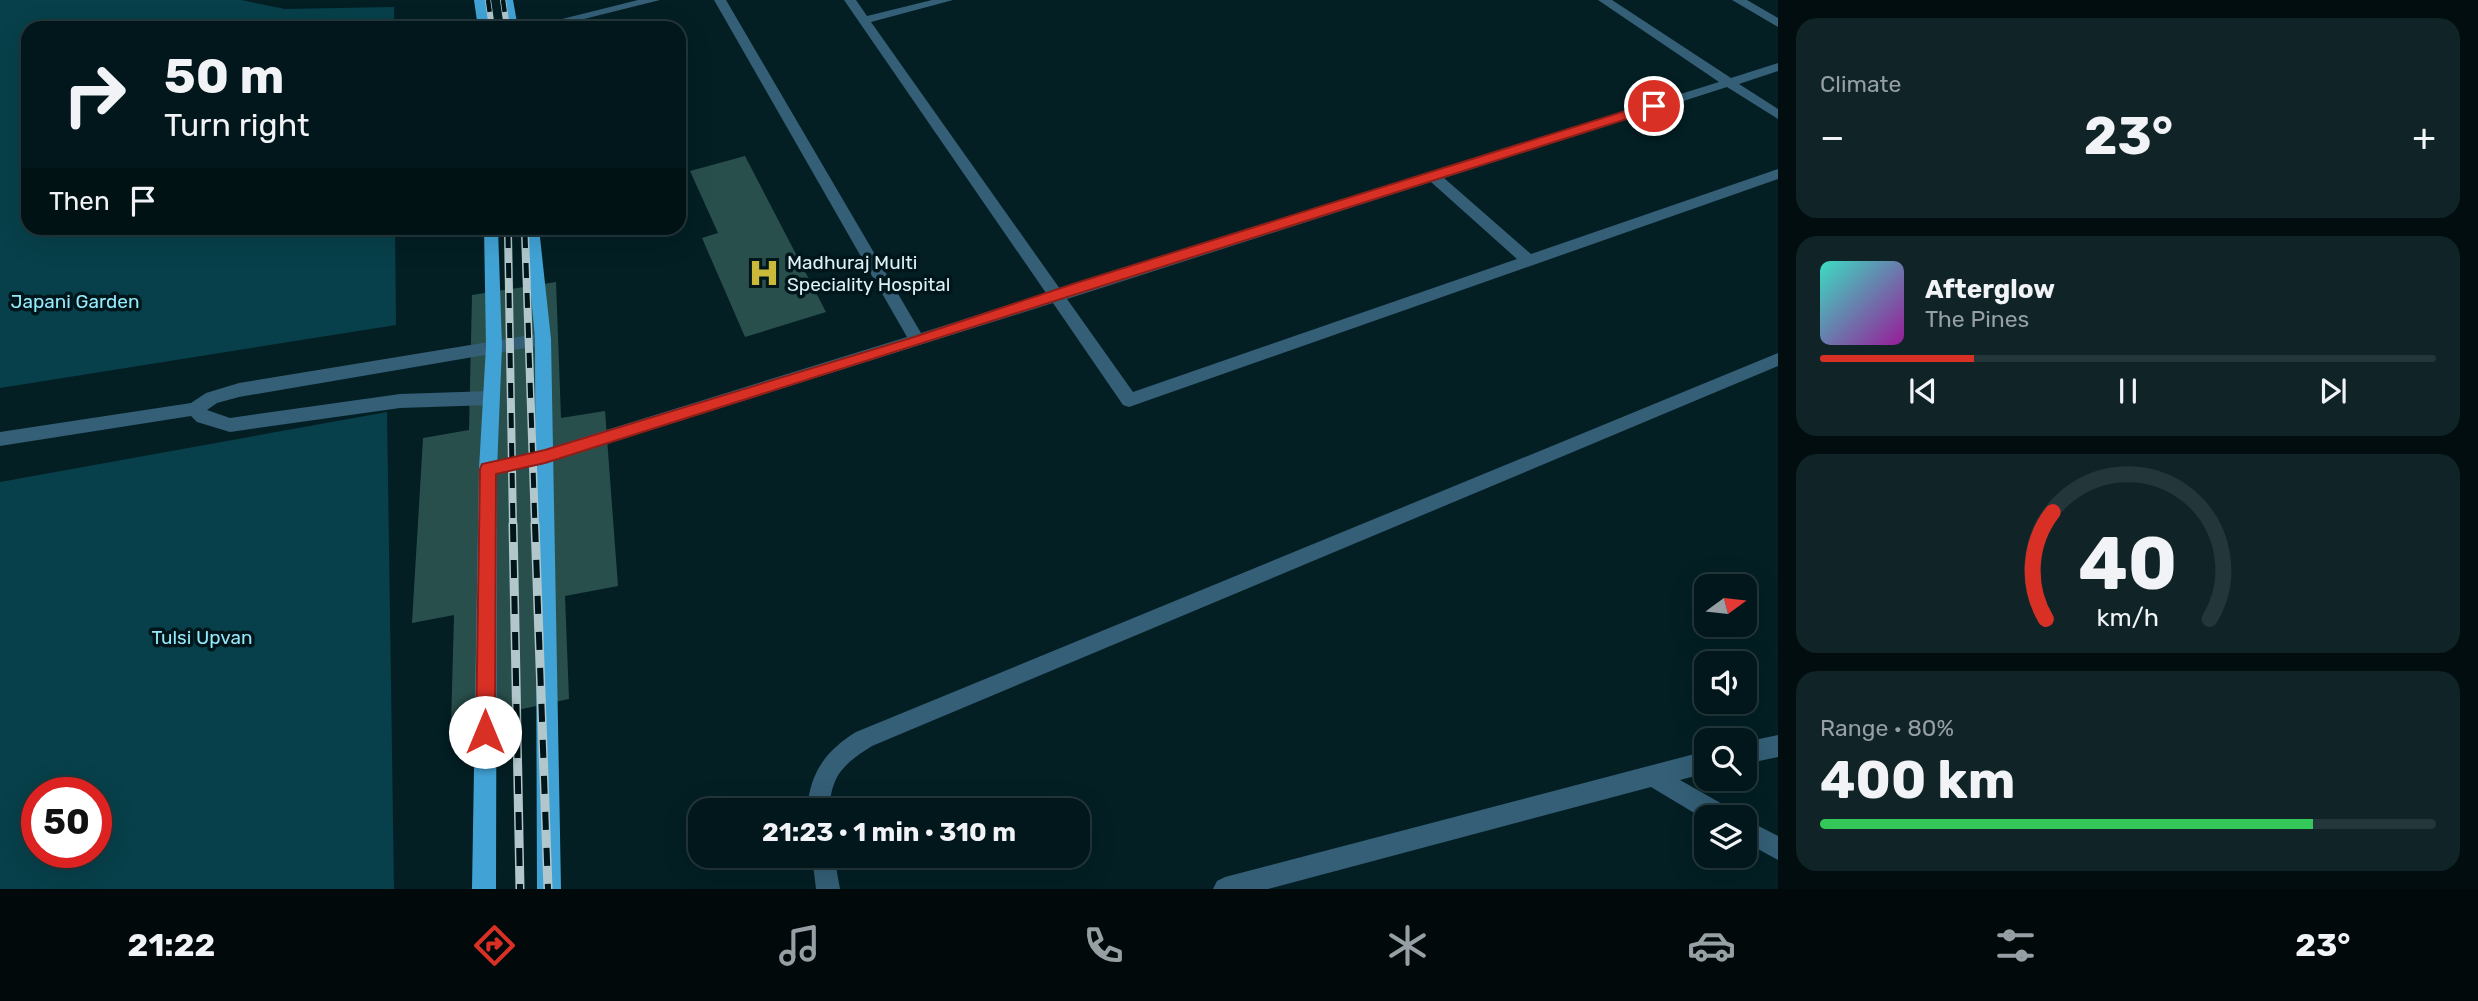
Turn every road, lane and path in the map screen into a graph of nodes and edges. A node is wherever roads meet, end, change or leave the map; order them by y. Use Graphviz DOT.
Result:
graph roads {
  1 [pos="480,0"];
  2 [pos="507,0"];
  3 [pos="654,0"];
  4 [pos="720,0"];
  5 [pos="850,0"];
  6 [pos="947,0"];
  7 [pos="1604,0"];
  8 [pos="1738,0"];
  9 [pos="864,20"];
  10 [pos="483,21"];
  11 [pos="511,21"];
  12 [pos="562,21"];
  13 [pos="1778,23"];
  14 [pos="1778,67"];
  15 [pos="1728,83"];
  16 [pos="1778,115"];
  17 [pos="1778,174"];
  18 [pos="1433,176"];
  19 [pos="491,235"];
  20 [pos="533,235"];
  21 [pos="1529,261"];
  22 [pos="1056,295"];
  23 [pos="543,339"];
  24 [pos="918,341"];
  25 [pos="494,346"];
  26 [pos="1778,359"];
  27 [pos="491,398"];
  28 [pos="195,409"];
  29 [pos="0,439"];
  30 [pos="545,456"];
  31 [pos="488,469"];
  32 [pos="1778,746"];
  33 [pos="1757,750"];
  34 [pos="1694,765"];
  35 [pos="1651,775"];
  36 [pos="820,798"];
  37 [pos="1702,805"];
  38 [pos="1757,837"];
  39 [pos="1778,849"];
  40 [pos="825,868"];
  41 [pos="484,889"];
  42 [pos="549,889"];
  43 [pos="828,889"];
  44 [pos="1224,889"];
  1 -- 10 [label="main road"];
  2 -- 11 [label="main road"];
  3 -- 12 [label="street"];
  4 -- 24 [label="street"];
  5 -- 9 [label="street"];
  6 -- 9 [label="street"];
  7 -- 15 [label="street"];
  8 -- 13 [label="street"];
  9 -- 22 [label="street"];
  14 -- 15 [label="street"];
  15 -- 16 [label="street"];
  15 -- 18 [label="street"];
  17 -- 21 [label="street"];
  18 -- 21 [label="street"];
  18 -- 22 [label="street"];
  19 -- 25 [label="main road"];
  20 -- 23 [label="main road"];
  21 -- 22 [label="street"];
  22 -- 24 [label="street"];
  23 -- 25 [label="street"];
  23 -- 30 [label="main road"];
  24 -- 30 [label="street"];
  25 -- 27 [label="main road"];
  25 -- 28 [label="street"];
  26 -- 36 [label="street"];
  27 -- 28 [label="street"];
  27 -- 31 [label="main road"];
  28 -- 29 [label="street"];
  30 -- 31 [label="street"];
  30 -- 42 [label="main road"];
  31 -- 41 [label="main road"];
  32 -- 33 [label="street"];
  34 -- 35 [label="street"];
  35 -- 37 [label="street"];
  35 -- 44 [label="street"];
  38 -- 39 [label="street"];
  40 -- 43 [label="street"];
}
